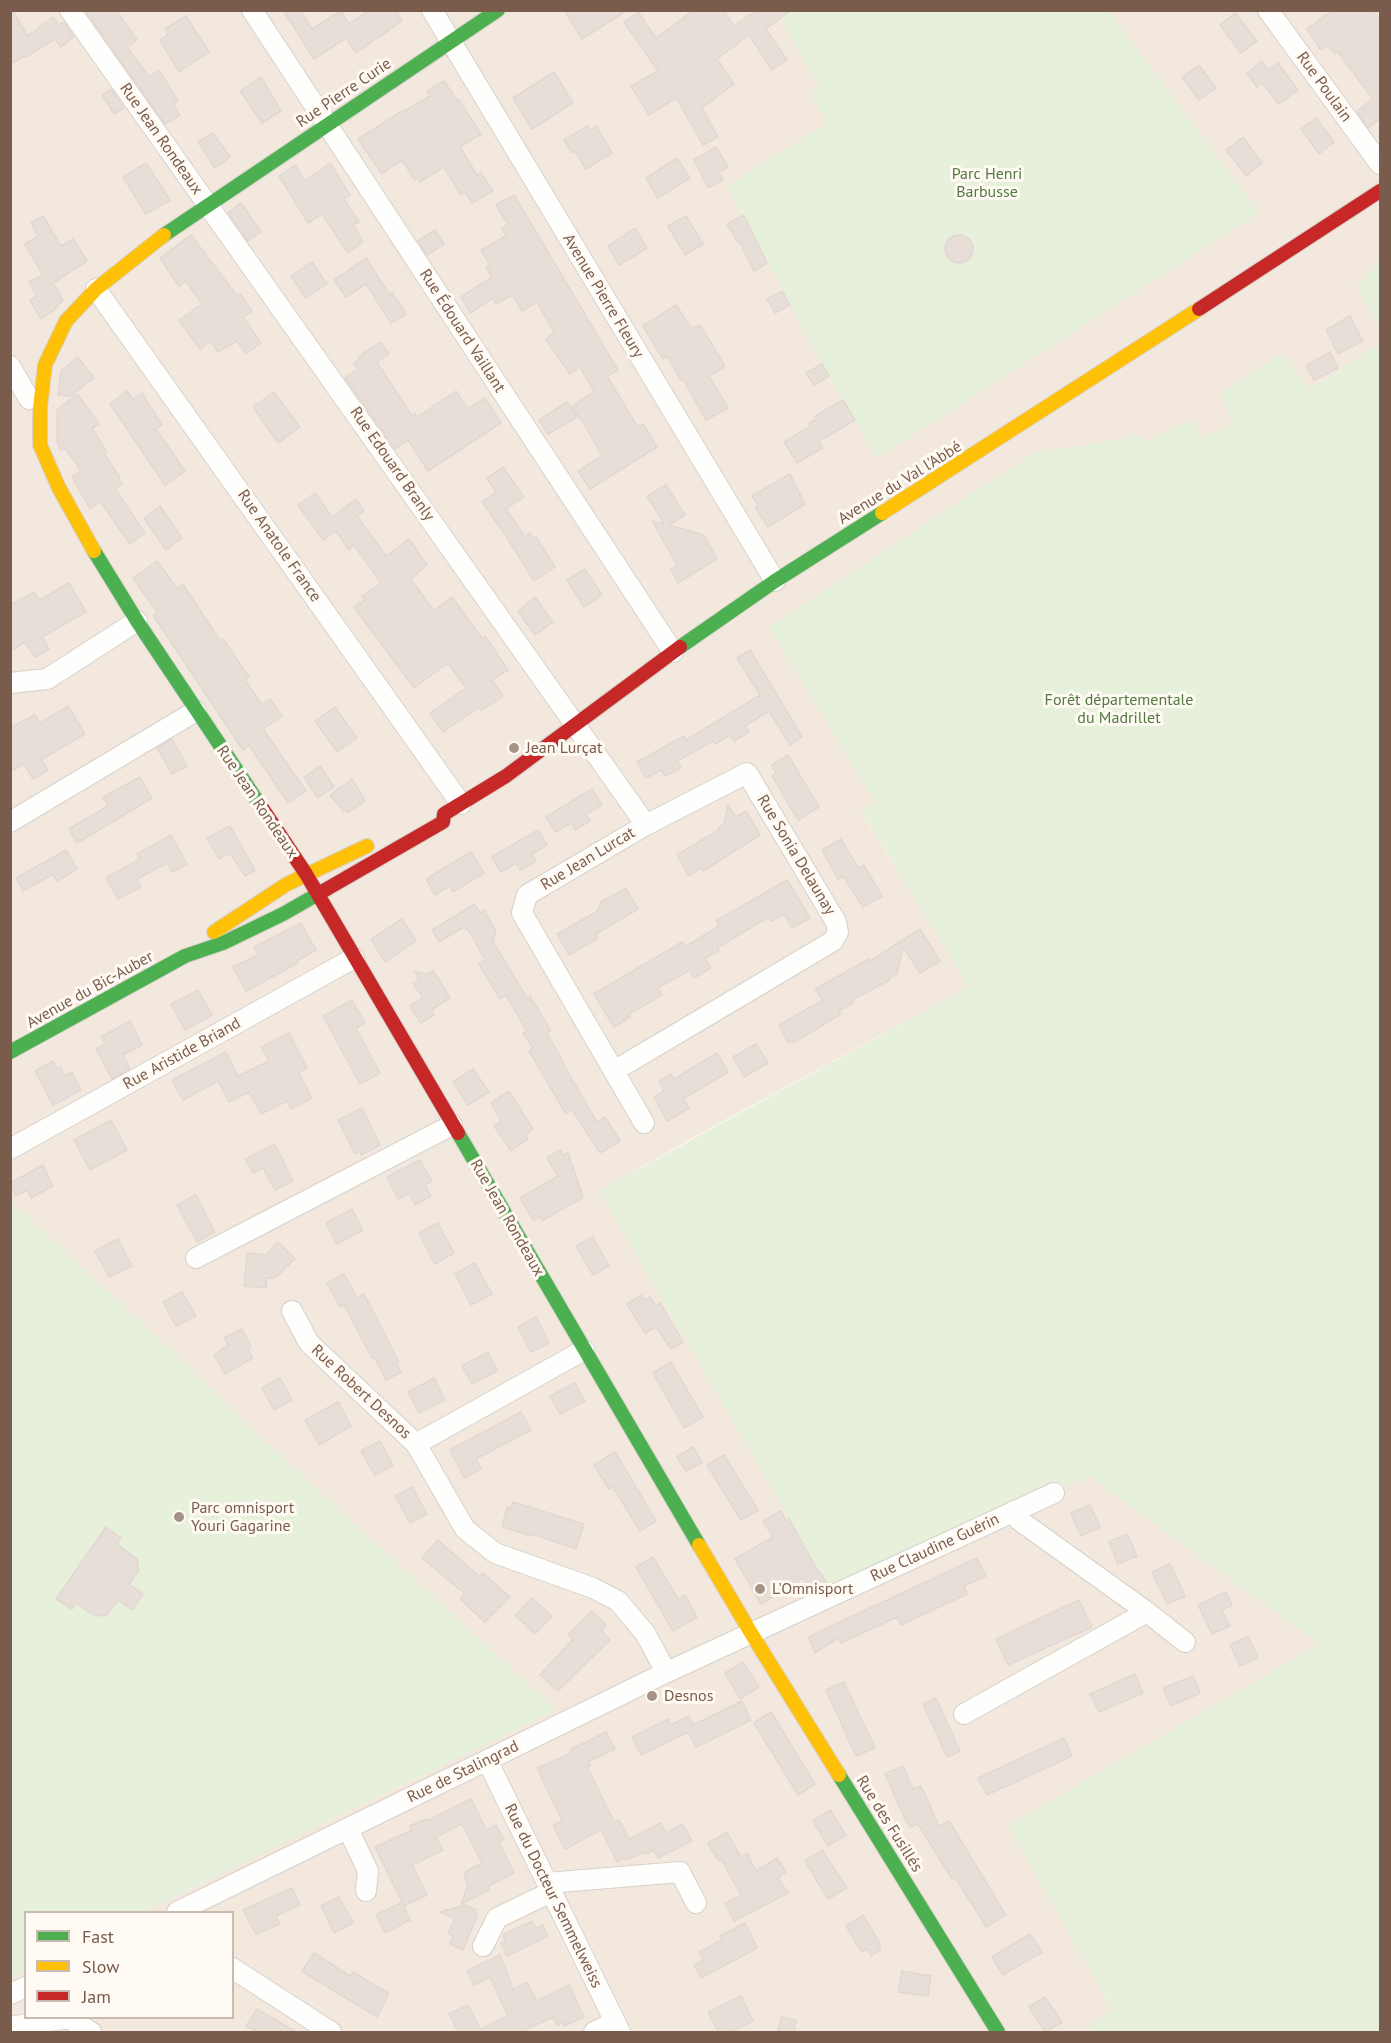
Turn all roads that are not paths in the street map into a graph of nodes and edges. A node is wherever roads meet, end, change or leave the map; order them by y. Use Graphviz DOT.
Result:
graph roads {
  1 [pos="70,10"];
  2 [pos="252,10"];
  3 [pos="432,10"];
  4 [pos="498,10"];
  5 [pos="1268,10"];
  6 [pos="451,42"];
  7 [pos="327,124"];
  8 [pos="1380,164"];
  9 [pos="1380,191"];
  10 [pos="207,204"];
  11 [pos="96,289"];
  12 [pos="10,366"];
  13 [pos="27,398"];
  14 [pos="775,581"];
  15 [pos="137,621"];
  16 [pos="673,652"];
  17 [pos="10,683"];
  18 [pos="196,711"];
  19 [pos="576,725"];
  20 [pos="452,809"];
  21 [pos="430,814"];
  22 [pos="10,822"];
  23 [pos="646,825"];
  24 [pos="374,843"];
  25 [pos="306,874"];
  26 [pos="318,896"];
  27 [pos="185,956"];
  28 [pos="354,958"];
  29 [pos="10,1052"];
  30 [pos="614,1071"];
  31 [pos="644,1123"];
  32 [pos="452,1125"];
  33 [pos="10,1149"];
  34 [pos="196,1258"];
  35 [pos="292,1311"];
  36 [pos="584,1350"];
  37 [pos="416,1444"];
  38 [pos="1054,1493"];
  39 [pos="1014,1511"];
  40 [pos="1147,1612"];
  41 [pos="751,1633"];
  42 [pos="1185,1642"];
  43 [pos="666,1672"];
  44 [pos="964,1714"];
  45 [pos="487,1760"];
  46 [pos="348,1829"];
  47 [pos="549,1888"];
  48 [pos="366,1891"];
  49 [pos="696,1903"];
  50 [pos="179,1911"];
  51 [pos="483,1946"];
  52 [pos="234,1969"];
  53 [pos="24,1988"];
  54 [pos="10,1994"];
  55 [pos="62,2019"];
  56 [pos="70,2019"];
  57 [pos="10,2027"];
  58 [pos="617,2027"];
  59 [pos="91,2032"];
  60 [pos="331,2032"];
  61 [pos="594,2032"];
  62 [pos="998,2032"];
  1 -- 10 [label="street, Rue Jean Rondeaux"];
  2 -- 7 [label="street, Rue Édouard Vaillant"];
  3 -- 6 [label="street, Avenue Pierre Fleury"];
  4 -- 6 [label="street, Rue Pierre Curie"];
  5 -- 8 [label="street, Rue Poulain"];
  6 -- 7 [label="street, Rue Pierre Curie"];
  6 -- 14 [label="street, Avenue Pierre Fleury"];
  7 -- 10 [label="street, Rue Pierre Curie"];
  7 -- 16 [label="street, Rue Édouard Vaillant"];
  9 -- 14 [label="street, Avenue du Val l'Abbé"];
  10 -- 11 [label="street, Rue Jean Rondeaux"];
  10 -- 19 [label="street, Rue Edouard Branly"];
  11 -- 13 [label="street, Rue Jean Rondeaux"];
  11 -- 20 [label="street, Rue Anatole France"];
  12 -- 13 [label="street"];
  13 -- 15 [label="street, Rue Jean Rondeaux"];
  14 -- 16 [label="street, Avenue du Val l'Abbé"];
  15 -- 17 [label="street"];
  15 -- 18 [label="street, Rue Jean Rondeaux"];
  16 -- 19 [label="street, Avenue du Val l'Abbé"];
  18 -- 22 [label="street"];
  18 -- 25 [label="street, Rue Jean Rondeaux"];
  19 -- 20 [label="street, Avenue du Val l'Abbé"];
  19 -- 23 [label="street, Rue Jean Lurcat"];
  20 -- 21 [label="street"];
  20 -- 26 [label="street, Avenue du Val l'Abbé"];
  23 -- 30 [label="street, Rue Jean Lurcat"];
  23 -- 30 [label="street, Rue Sonia Delaunay"];
  24 -- 25 [label="street"];
  25 -- 26 [label="street, Rue Jean Rondeaux"];
  25 -- 27 [label="street, Avenue du Bic-Auber"];
  26 -- 27 [label="street, Avenue du Bic-Auber"];
  26 -- 28 [label="street, Rue Jean Rondeaux"];
  27 -- 29 [label="street, Avenue du Bic-Auber"];
  28 -- 32 [label="street, Rue Jean Rondeaux"];
  28 -- 33 [label="street, Rue Aristide Briand"];
  30 -- 31 [label="street, Rue Jean Lurcat"];
  32 -- 34 [label="street"];
  32 -- 36 [label="street, Rue Jean Rondeaux"];
  35 -- 37 [label="street, Rue Robert Desnos"];
  36 -- 37 [label="street"];
  36 -- 41 [label="street, Rue Jean Rondeaux"];
  37 -- 43 [label="street, Rue Robert Desnos"];
  38 -- 39 [label="street, Rue Claudine Guérin"];
  39 -- 40 [label="street"];
  39 -- 41 [label="street, Rue Claudine Guérin"];
  40 -- 42 [label="street"];
  40 -- 44 [label="street"];
  41 -- 43 [label="street, Rue de Stalingrad"];
  41 -- 62 [label="street, Rue des Fusillés"];
  43 -- 45 [label="street, Rue de Stalingrad"];
  45 -- 46 [label="street, Rue de Stalingrad"];
  45 -- 47 [label="street, Rue du Docteur Semmelweiss"];
  46 -- 48 [label="street"];
  46 -- 50 [label="street, Rue de Stalingrad"];
  47 -- 49 [label="street"];
  47 -- 51 [label="street"];
  47 -- 58 [label="street, Rue du Docteur Semmelweiss"];
  52 -- 60 [label="street"];
  53 -- 54 [label="street"];
  55 -- 57 [label="street"];
  56 -- 59 [label="street"];
  58 -- 61 [label="street"];
}
